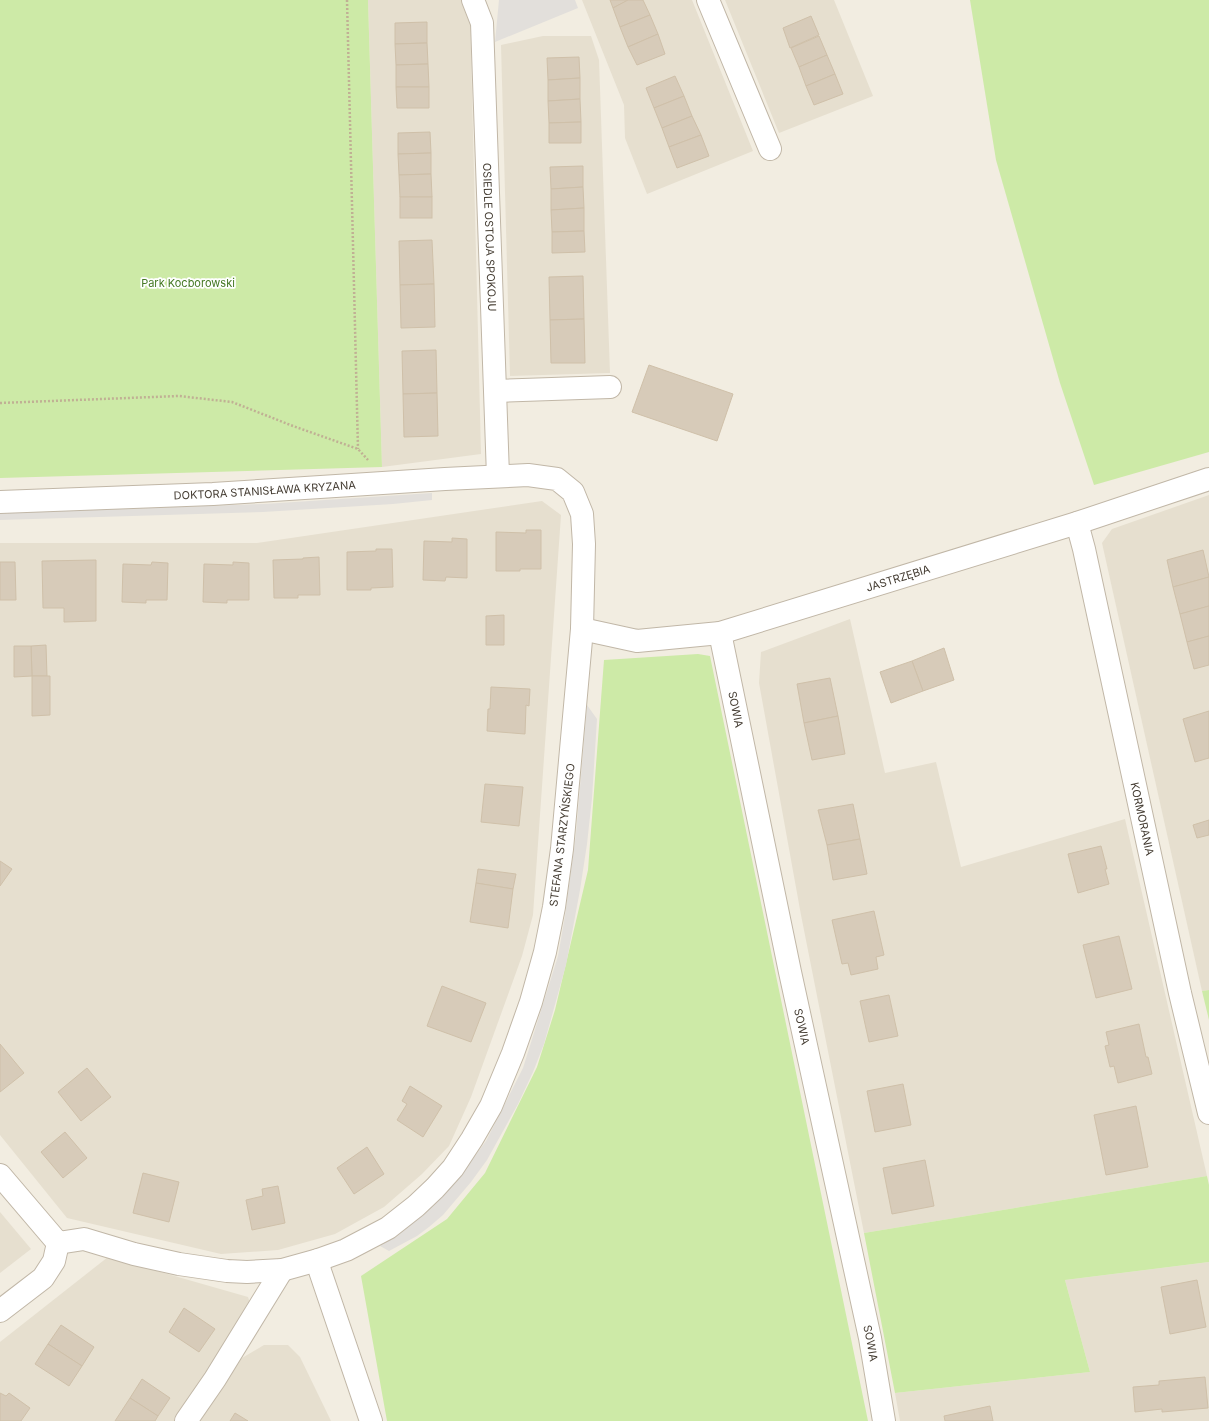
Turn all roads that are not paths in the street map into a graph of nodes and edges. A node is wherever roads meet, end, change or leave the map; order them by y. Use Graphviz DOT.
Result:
graph roads {
  1 [pos="473,0"];
  2 [pos="708,0"];
  3 [pos="770,149"];
  4 [pos="610,387"];
  5 [pos="496,391"];
  6 [pos="528,475"];
  7 [pos="498,476"];
  8 [pos="1209,479"];
  9 [pos="0,502"];
  10 [pos="1077,523"];
  11 [pos="582,629"];
  12 [pos="720,633"];
  13 [pos="1209,1113"];
  14 [pos="0,1175"];
  15 [pos="58,1243"];
  16 [pos="318,1260"];
  17 [pos="282,1270"];
  18 [pos="0,1311"];
  19 [pos="186,1421"];
  20 [pos="371,1421"];
  21 [pos="884,1421"];
  1 -- 5 [label="street, OSIEDLE OSTOJA SPOKOJU"];
  2 -- 3 [label="street"];
  4 -- 5 [label="street"];
  5 -- 7 [label="street, OSIEDLE OSTOJA SPOKOJU"];
  6 -- 7 [label="street, DOKTORA STANISŁAWA KRYZANA"];
  6 -- 11 [label="street, STEFANA STARZYŃSKIEGO"];
  7 -- 9 [label="street, DOKTORA STANISŁAWA KRYZANA"];
  8 -- 10 [label="street, JASTRZĘBIA"];
  10 -- 12 [label="street, JASTRZĘBIA"];
  10 -- 13 [label="street, KORMORANIA"];
  11 -- 12 [label="street, JASTRZĘBIA"];
  11 -- 16 [label="street, STEFANA STARZYŃSKIEGO"];
  12 -- 21 [label="street, SOWIA"];
  14 -- 15 [label="street"];
  15 -- 17 [label="street, STEFANA STARZYŃSKIEGO"];
  15 -- 18 [label="street"];
  16 -- 17 [label="street, STEFANA STARZYŃSKIEGO"];
  16 -- 20 [label="street"];
  17 -- 19 [label="street"];
}
